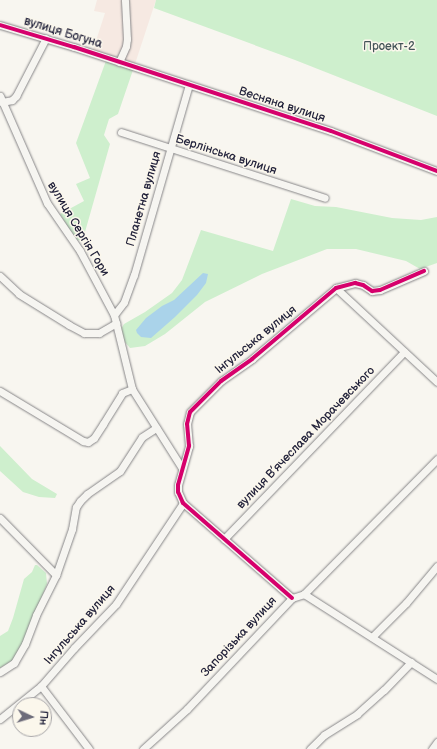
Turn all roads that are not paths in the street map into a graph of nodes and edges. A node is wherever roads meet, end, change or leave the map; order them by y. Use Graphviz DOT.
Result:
graph roads {
  1 [pos="125,0"];
  2 [pos="0,24"];
  3 [pos="46,38"];
  4 [pos="119,62"];
  5 [pos="189,85"];
  6 [pos="1,99"];
  7 [pos="121,132"];
  8 [pos="170,149"];
  9 [pos="437,171"];
  10 [pos="326,198"];
  11 [pos="424,271"];
  12 [pos="0,276"];
  13 [pos="336,288"];
  14 [pos="115,319"];
  15 [pos="404,352"];
  16 [pos="437,382"];
  17 [pos="132,389"];
  18 [pos="0,391"];
  19 [pos="156,428"];
  20 [pos="437,459"];
  21 [pos="182,468"];
  22 [pos="183,503"];
  23 [pos="0,518"];
  24 [pos="224,539"];
  25 [pos="437,566"];
  26 [pos="56,575"];
  27 [pos="304,594"];
  28 [pos="292,598"];
  29 [pos="372,637"];
  30 [pos="411,662"];
  31 [pos="0,672"];
  32 [pos="437,679"];
  33 [pos="41,686"];
  34 [pos="0,719"];
  35 [pos="437,742"];
  36 [pos="89,749"];
  37 [pos="144,749"];
  38 [pos="310,749"];
  39 [pos="432,749"];
  1 -- 4 [label="street"];
  2 -- 3 [label="street, вулиця Богуна"];
  3 -- 4 [label="street, вулиця Богуна"];
  3 -- 6 [label="street, вулиця Сергія Гори"];
  4 -- 5 [label="street, Весняна вулиця"];
  5 -- 8 [label="street, Планетна вулиця"];
  5 -- 9 [label="street, Весняна вулиця"];
  6 -- 14 [label="street, вулиця Сергія Гори"];
  7 -- 8 [label="street, Берлінська вулиця"];
  8 -- 10 [label="street, Берлінська вулиця"];
  8 -- 14 [label="street, Планетна вулиця"];
  11 -- 13 [label="street, Інгульська вулиця"];
  12 -- 14 [label="street"];
  13 -- 15 [label="street"];
  13 -- 21 [label="street, Інгульська вулиця"];
  14 -- 17 [label="street"];
  15 -- 16 [label="street"];
  15 -- 24 [label="street, вулиця В’ячеслава Морачевського"];
  17 -- 18 [label="street"];
  17 -- 19 [label="street"];
  19 -- 21 [label="street"];
  19 -- 26 [label="street"];
  20 -- 27 [label="street, Запорізька вулиця"];
  21 -- 22 [label="street, Інгульська вулиця"];
  22 -- 24 [label="street"];
  22 -- 33 [label="street, Інгульська вулиця"];
  23 -- 26 [label="street"];
  24 -- 28 [label="street"];
  25 -- 29 [label="street"];
  26 -- 31 [label="street"];
  27 -- 28 [label="street, Запорізька вулиця"];
  27 -- 29 [label="street"];
  28 -- 37 [label="street, Запорізька вулиця"];
  29 -- 30 [label="street"];
  30 -- 32 [label="street"];
  30 -- 38 [label="street"];
  33 -- 34 [label="street, Інгульська вулиця"];
  33 -- 36 [label="street"];
  35 -- 39 [label="street"];
}
